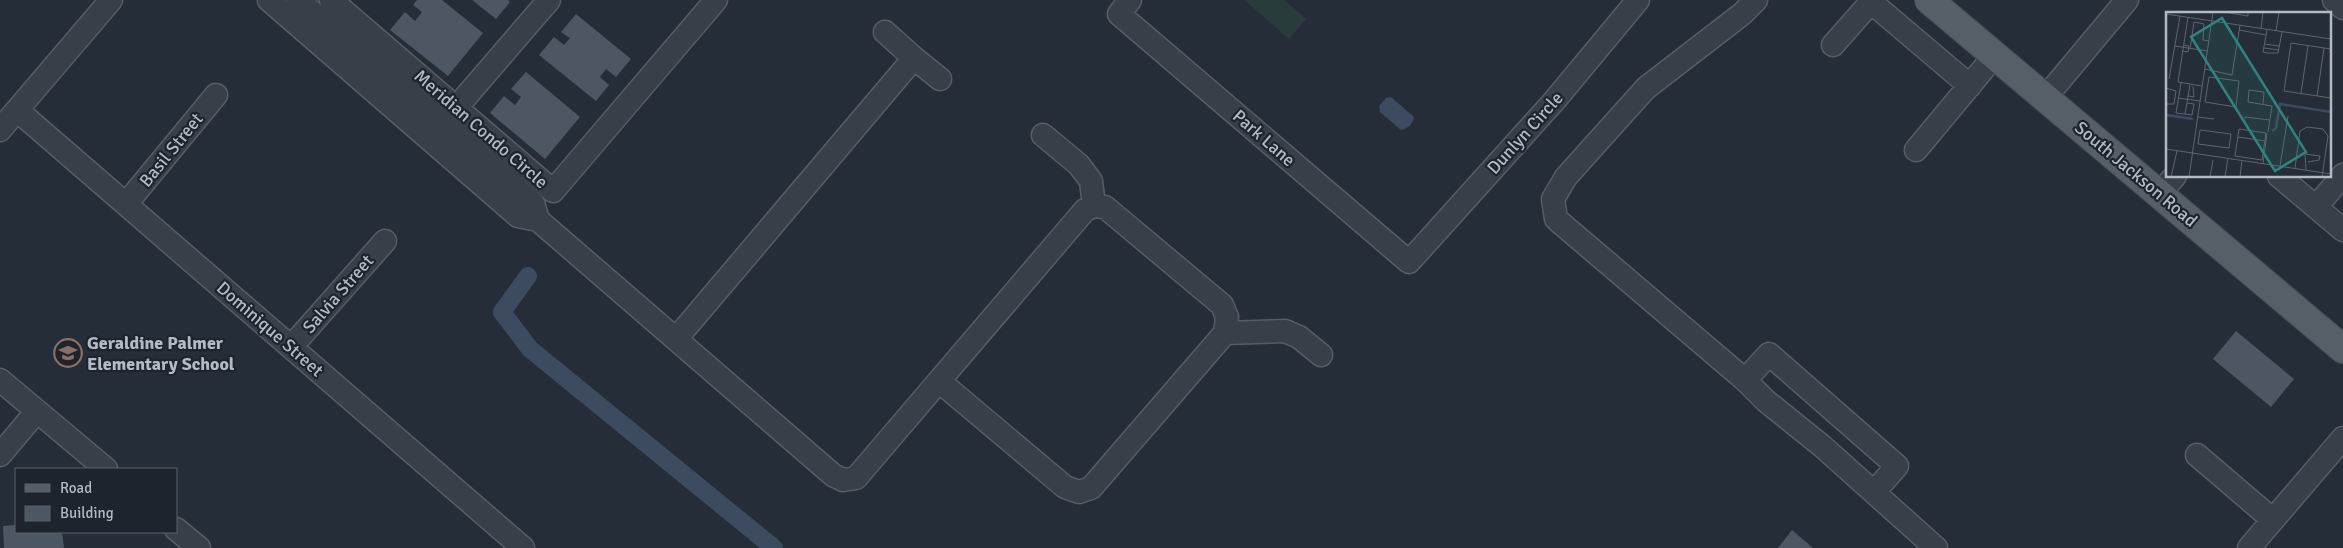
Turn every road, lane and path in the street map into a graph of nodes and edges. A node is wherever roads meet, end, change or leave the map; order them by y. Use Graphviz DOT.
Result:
graph roads {
  1 [pos="111,0"];
  2 [pos="269,0"];
  3 [pos="298,0"];
  4 [pos="331,0"];
  5 [pos="549,0"];
  6 [pos="716,0"];
  7 [pos="1638,0"];
  8 [pos="1756,0"];
  9 [pos="1929,0"];
  10 [pos="2127,0"];
  11 [pos="2334,0"];
  12 [pos="1125,7"];
  13 [pos="1893,7"];
  14 [pos="2343,8"];
  15 [pos="885,32"];
  16 [pos="1833,45"];
  17 [pos="1995,56"];
  18 [pos="914,58"];
  19 [pos="366,71"];
  20 [pos="940,79"];
  21 [pos="1970,86"];
  22 [pos="216,95"];
  23 [pos="2045,98"];
  24 [pos="456,108"];
  25 [pos="17,110"];
  26 [pos="0,130"];
  27 [pos="1043,135"];
  28 [pos="1916,150"];
  29 [pos="2343,174"];
  30 [pos="2281,178"];
  31 [pos="2167,185"];
  32 [pos="126,204"];
  33 [pos="1094,206"];
  34 [pos="2316,207"];
  35 [pos="2343,230"];
  36 [pos="385,241"];
  37 [pos="1409,262"];
  38 [pos="1225,333"];
  39 [pos="676,339"];
  40 [pos="291,347"];
  41 [pos="2343,349"];
  42 [pos="1321,355"];
  43 [pos="0,380"];
  44 [pos="1746,380"];
  45 [pos="939,381"];
  46 [pos="37,411"];
  47 [pos="2343,438"];
  48 [pos="0,455"];
  49 [pos="2197,455"];
  50 [pos="105,468"];
  51 [pos="1874,492"];
  52 [pos="2273,520"];
  53 [pos="178,531"];
  54 [pos="199,548"];
  55 [pos="523,548"];
  56 [pos="1936,548"];
  57 [pos="2249,548"];
  1 -- 25 [label="street"];
  2 -- 19 [label="street"];
  3 -- 19 [label="street"];
  4 -- 24 [label="street, Meridian Condo Circle"];
  5 -- 24 [label="street"];
  6 -- 24 [label="street, Meridian Condo Circle"];
  7 -- 37 [label="street, Dunlyn Circle"];
  8 -- 44 [label="street"];
  9 -- 17 [label="main road, South Jackson Road"];
  10 -- 23 [label="street"];
  11 -- 14 [label="street"];
  12 -- 37 [label="street, Park Lane"];
  13 -- 16 [label="street"];
  13 -- 21 [label="street"];
  15 -- 18 [label="street"];
  17 -- 21 [label="street"];
  17 -- 23 [label="main road, South Jackson Road"];
  18 -- 20 [label="street"];
  18 -- 39 [label="street"];
  19 -- 39 [label="street"];
  21 -- 28 [label="street"];
  22 -- 32 [label="street, Basil Street"];
  23 -- 31 [label="main road, South Jackson Road"];
  25 -- 26 [label="street"];
  25 -- 32 [label="street, Dominique Street"];
  27 -- 33 [label="street"];
  29 -- 34 [label="street"];
  30 -- 34 [label="street"];
  31 -- 41 [label="main road, South Jackson Road"];
  32 -- 40 [label="street, Dominique Street"];
  33 -- 38 [label="street"];
  33 -- 45 [label="street"];
  34 -- 35 [label="street"];
  36 -- 40 [label="street, Salvia Street"];
  38 -- 42 [label="street"];
  38 -- 45 [label="street"];
  39 -- 45 [label="street"];
  40 -- 55 [label="street, Dominique Street"];
  43 -- 46 [label="street"];
  44 -- 51 [label="street"];
  44 -- 51 [label="street"];
  46 -- 48 [label="street"];
  46 -- 50 [label="street"];
  47 -- 52 [label="street"];
  49 -- 52 [label="street"];
  51 -- 56 [label="street"];
  52 -- 57 [label="street"];
  53 -- 54 [label="street"];
}
